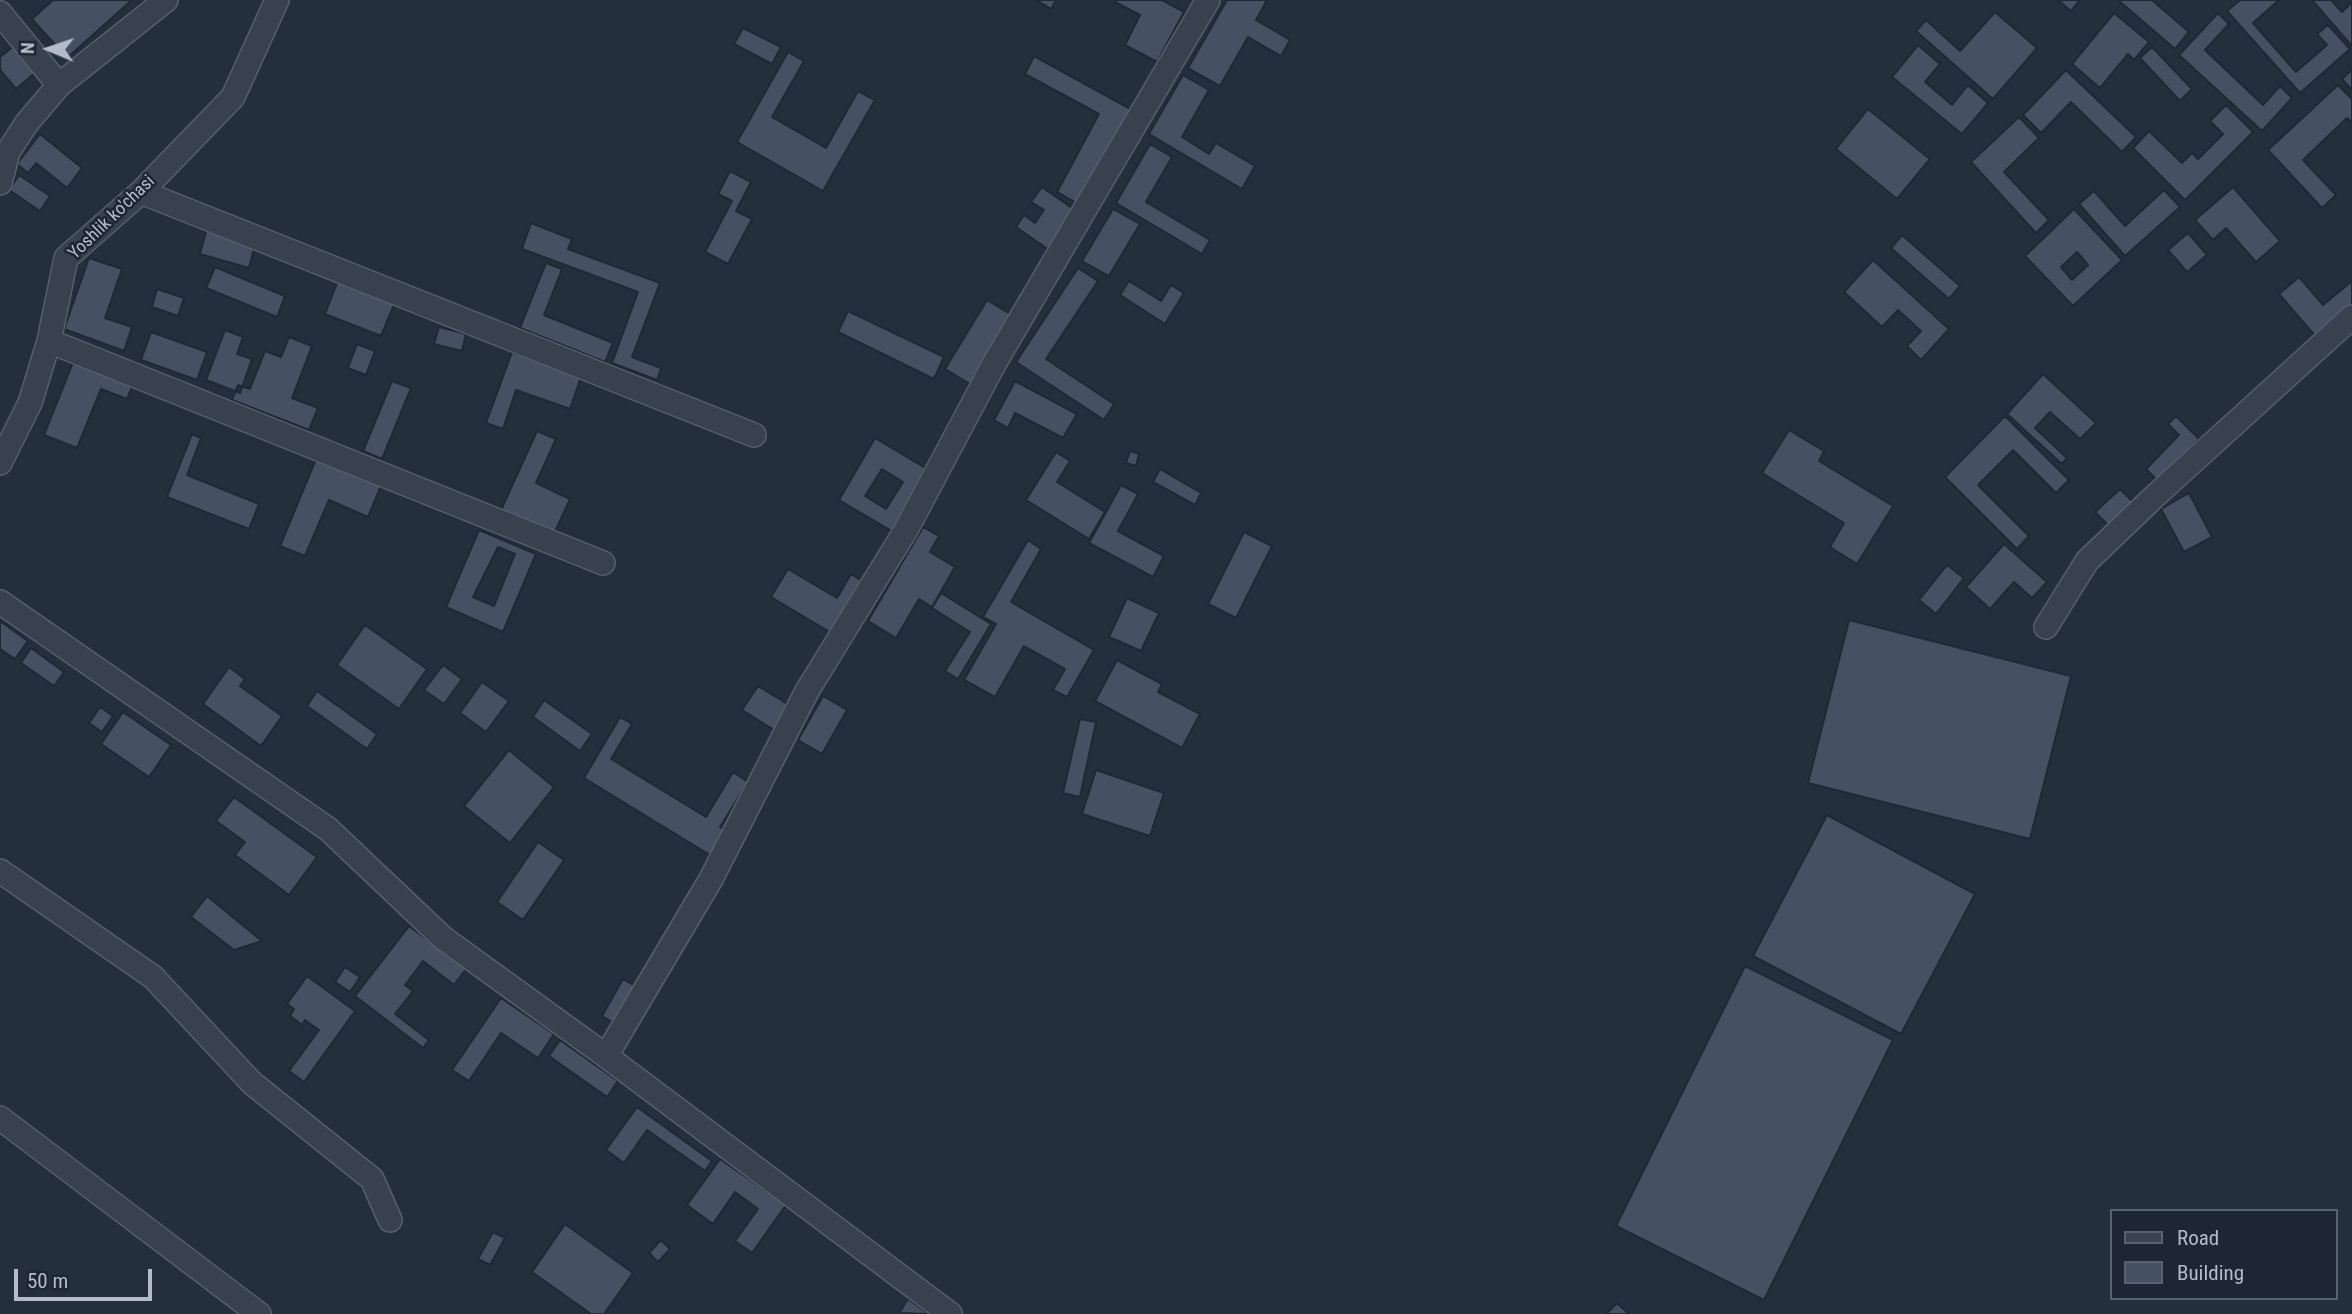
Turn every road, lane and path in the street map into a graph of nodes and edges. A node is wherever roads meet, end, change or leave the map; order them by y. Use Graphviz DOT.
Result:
graph roads {
  1 [pos="166,0"];
  2 [pos="277,0"];
  3 [pos="1208,0"];
  4 [pos="0,13"];
  5 [pos="59,85"];
  6 [pos="0,183"];
  7 [pos="141,192"];
  8 [pos="2352,317"];
  9 [pos="49,341"];
  10 [pos="754,435"];
  11 [pos="0,463"];
  12 [pos="603,563"];
  13 [pos="0,601"];
  14 [pos="2046,627"];
  15 [pos="0,871"];
  16 [pos="606,1056"];
  17 [pos="0,1118"];
  18 [pos="390,1220"];
  19 [pos="259,1314"];
  20 [pos="950,1314"];
  1 -- 5 [label="street"];
  2 -- 7 [label="street, Yoshlik ko'chasi"];
  3 -- 16 [label="street"];
  4 -- 5 [label="street"];
  5 -- 6 [label="street"];
  7 -- 9 [label="street, Yoshlik ko'chasi"];
  7 -- 10 [label="street"];
  8 -- 14 [label="street"];
  9 -- 11 [label="street, Yoshlik ko'chasi"];
  9 -- 12 [label="street"];
  13 -- 16 [label="street"];
  15 -- 18 [label="street"];
  16 -- 20 [label="street"];
  17 -- 19 [label="street"];
}
